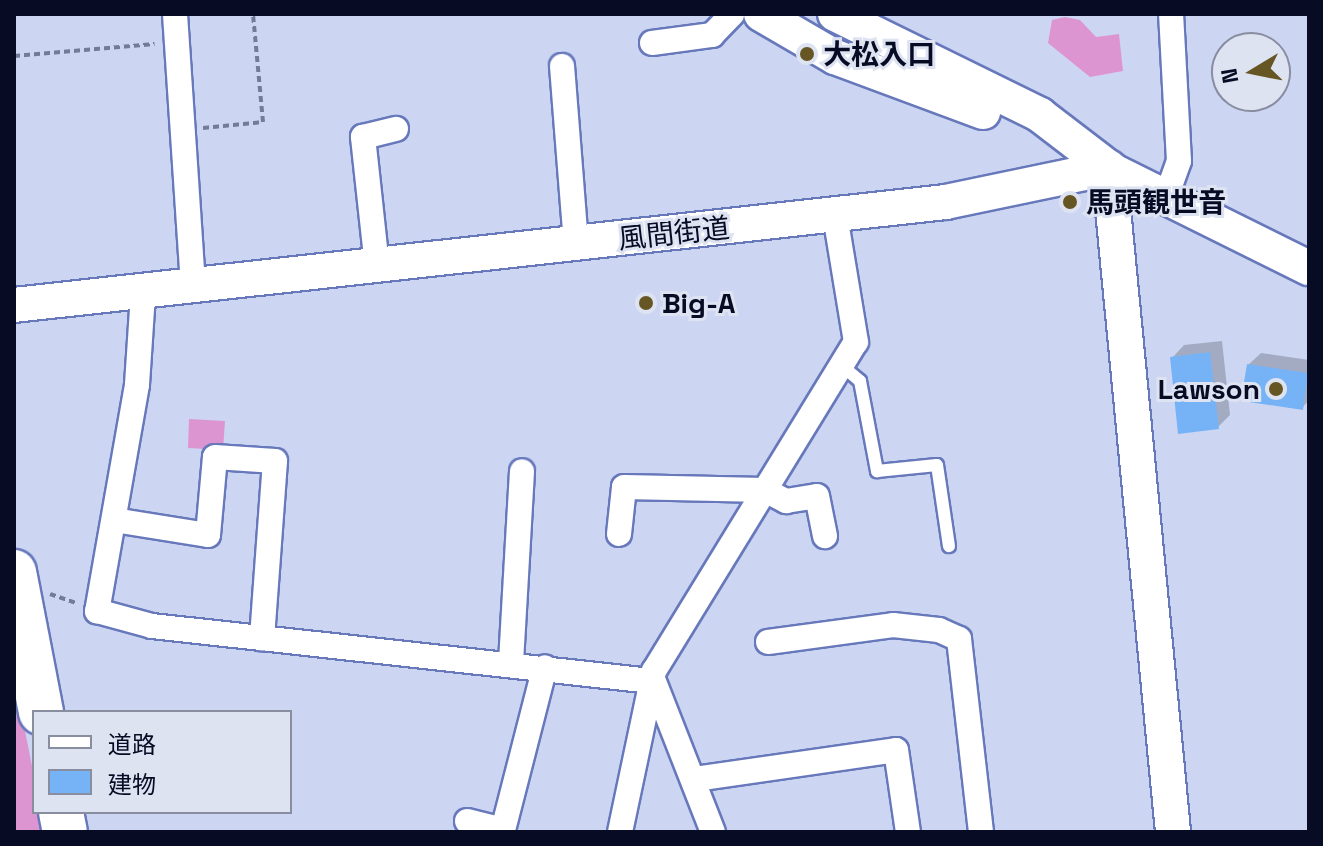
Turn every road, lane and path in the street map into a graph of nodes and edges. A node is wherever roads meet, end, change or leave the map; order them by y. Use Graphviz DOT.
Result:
graph roads {
  1 [pos="175,14"];
  2 [pos="253,14"];
  3 [pos="732,14"];
  4 [pos="761,14"];
  5 [pos="835,14"];
  6 [pos="1171,14"];
  7 [pos="177,42"];
  8 [pos="652,43"];
  9 [pos="14,56"];
  10 [pos="562,66"];
  11 [pos="396,129"];
  12 [pos="181,131"];
  13 [pos="1109,168"];
  14 [pos="1165,200"];
  15 [pos="835,215"];
  16 [pos="576,245"];
  17 [pos="377,266"];
  18 [pos="1309,268"];
  19 [pos="193,286"];
  20 [pos="143,294"];
  21 [pos="14,305"];
  22 [pos="841,365"];
  23 [pos="522,471"];
  24 [pos="765,490"];
  25 [pos="114,520"];
  26 [pos="619,534"];
  27 [pos="825,536"];
  28 [pos="949,546"];
  29 [pos="27,581"];
  30 [pos="97,611"];
  31 [pos="262,639"];
  32 [pos="768,642"];
  33 [pos="511,662"];
  34 [pos="545,667"];
  35 [pos="652,679"];
  36 [pos="41,710"];
  37 [pos="695,779"];
  38 [pos="467,821"];
  39 [pos="620,832"];
  40 [pos="713,832"];
  41 [pos="908,832"];
  42 [pos="981,832"];
  43 [pos="1173,832"];
  1 -- 7 [label="street"];
  2 -- 12 [label="path"];
  3 -- 8 [label="street"];
  4 -- 13 [label="street"];
  5 -- 13 [label="street"];
  6 -- 14 [label="street"];
  7 -- 9 [label="path"];
  7 -- 12 [label="street"];
  10 -- 16 [label="street"];
  11 -- 17 [label="street"];
  12 -- 19 [label="street"];
  13 -- 14 [label="street"];
  13 -- 15 [label="street, 風間街道"];
  13 -- 43 [label="street"];
  14 -- 18 [label="street"];
  15 -- 16 [label="street, 風間街道"];
  15 -- 22 [label="street"];
  16 -- 17 [label="street, 風間街道"];
  17 -- 19 [label="street, 風間街道"];
  19 -- 20 [label="street, 風間街道"];
  20 -- 21 [label="street, 風間街道"];
  20 -- 25 [label="street"];
  22 -- 24 [label="street"];
  22 -- 28 [label="lane"];
  23 -- 33 [label="street"];
  24 -- 26 [label="street"];
  24 -- 27 [label="street"];
  24 -- 35 [label="street"];
  25 -- 30 [label="street"];
  25 -- 31 [label="street"];
  29 -- 30 [label="path"];
  29 -- 36 [label="highway"];
  30 -- 31 [label="street"];
  31 -- 33 [label="street"];
  32 -- 42 [label="street"];
  33 -- 34 [label="street"];
  34 -- 35 [label="street"];
  34 -- 38 [label="street"];
  35 -- 37 [label="street"];
  35 -- 39 [label="street"];
  37 -- 40 [label="street"];
  37 -- 41 [label="street"];
}
